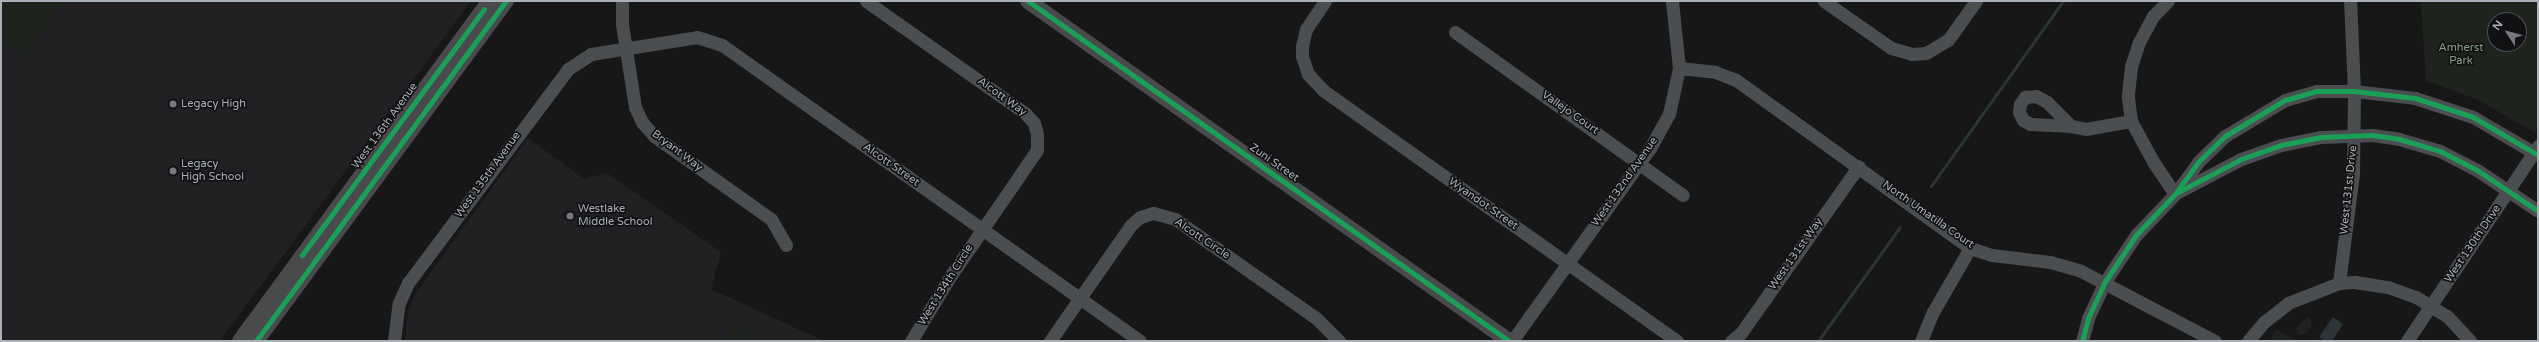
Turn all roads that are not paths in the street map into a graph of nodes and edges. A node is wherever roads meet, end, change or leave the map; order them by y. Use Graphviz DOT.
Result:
graph roads {
  1 [pos="506,1"];
  2 [pos="622,1"];
  3 [pos="866,1"];
  4 [pos="1028,1"];
  5 [pos="1325,1"];
  6 [pos="1672,1"];
  7 [pos="1824,1"];
  8 [pos="1976,1"];
  9 [pos="2168,1"];
  10 [pos="2350,1"];
  11 [pos="489,9"];
  12 [pos="1455,32"];
  13 [pos="626,48"];
  14 [pos="1679,68"];
  15 [pos="2354,91"];
  16 [pos="2131,121"];
  17 [pos="2071,126"];
  18 [pos="2354,134"];
  19 [pos="2537,151"];
  20 [pos="1639,163"];
  21 [pos="1859,166"];
  22 [pos="2509,191"];
  23 [pos="2175,194"];
  24 [pos="1683,195"];
  25 [pos="2538,211"];
  26 [pos="982,229"];
  27 [pos="786,245"];
  28 [pos="1970,248"];
  29 [pos="1567,264"];
  30 [pos="2104,283"];
  31 [pos="2339,283"];
  32 [pos="1079,298"];
  33 [pos="2430,305"];
  34 [pos="247,339"];
  35 [pos="394,341"];
  36 [pos="911,341"];
  37 [pos="1050,341"];
  38 [pos="1140,341"];
  39 [pos="1339,341"];
  40 [pos="1509,341"];
  41 [pos="1512,341"];
  42 [pos="1677,341"];
  43 [pos="1731,341"];
  44 [pos="1921,341"];
  45 [pos="2082,341"];
  46 [pos="2215,341"];
  47 [pos="2248,341"];
  48 [pos="2407,341"];
  49 [pos="2470,341"];
  1 -- 11 [label="main road, West 136th Avenue"];
  2 -- 13 [label="street, Bryant Way"];
  3 -- 26 [label="street, Alcott Way"];
  4 -- 40 [label="main road, Zuni Street"];
  5 -- 29 [label="street, Wyandot Street"];
  6 -- 14 [label="street, West 132nd Avenue"];
  7 -- 8 [label="street"];
  9 -- 16 [label="street"];
  10 -- 15 [label="street, West 131st Drive"];
  11 -- 34 [label="main road, West 136th Avenue"];
  12 -- 20 [label="street, Vallejo Court"];
  13 -- 26 [label="street, Alcott Street"];
  13 -- 27 [label="street, Bryant Way"];
  13 -- 35 [label="street, West 135th Avenue"];
  14 -- 20 [label="street, West 132nd Avenue"];
  14 -- 21 [label="street, North Umatilla Court"];
  15 -- 18 [label="street, West 131st Drive"];
  15 -- 19 [label="street"];
  15 -- 23 [label="street"];
  16 -- 17 [label="street"];
  16 -- 23 [label="street"];
  18 -- 22 [label="street"];
  18 -- 23 [label="street"];
  18 -- 31 [label="street, West 131st Drive"];
  19 -- 22 [label="street, West 130th Drive"];
  20 -- 24 [label="street, Vallejo Court"];
  20 -- 29 [label="street, West 132nd Avenue"];
  21 -- 28 [label="street, North Umatilla Court"];
  21 -- 43 [label="street, West 131st Way"];
  22 -- 25 [label="street"];
  22 -- 33 [label="street, West 130th Drive"];
  23 -- 30 [label="street"];
  26 -- 32 [label="street, Alcott Street"];
  26 -- 36 [label="street, West 134th Circle"];
  28 -- 30 [label="street, North Umatilla Court"];
  28 -- 44 [label="street"];
  29 -- 41 [label="street, West 132nd Avenue"];
  29 -- 42 [label="street, Wyandot Street"];
  30 -- 45 [label="street"];
  30 -- 46 [label="street, North Umatilla Court"];
  31 -- 33 [label="street"];
  31 -- 47 [label="street"];
  32 -- 37 [label="street"];
  32 -- 38 [label="street, Alcott Street"];
  32 -- 39 [label="street, Alcott Circle"];
  33 -- 48 [label="street, West 130th Drive"];
  33 -- 49 [label="street"];
}
